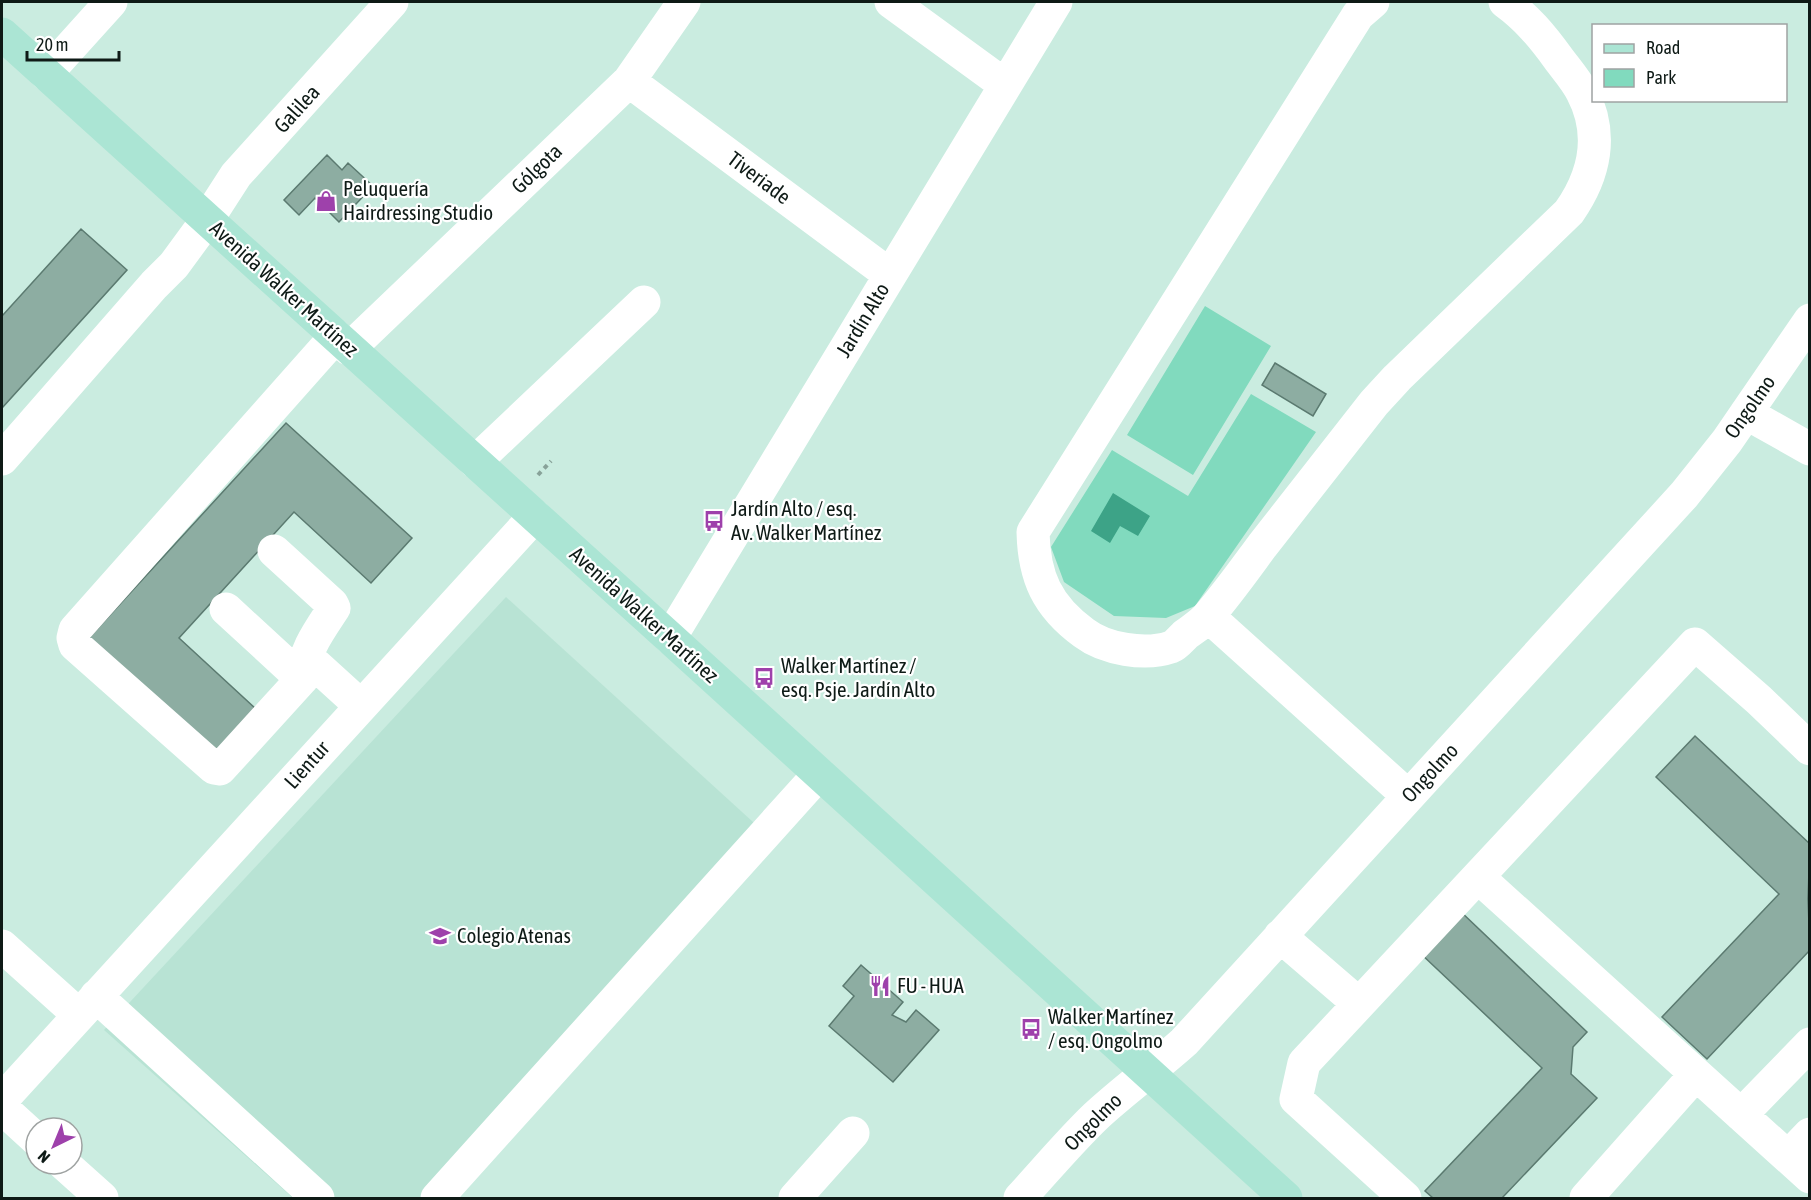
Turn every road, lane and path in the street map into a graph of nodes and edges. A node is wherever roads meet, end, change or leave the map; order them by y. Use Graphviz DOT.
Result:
graph roads {
  1 [pos="111,2"];
  2 [pos="392,2"];
  3 [pos="684,2"];
  4 [pos="891,2"];
  5 [pos="1056,2"];
  6 [pos="1373,2"];
  7 [pos="1506,2"];
  8 [pos="2,34"];
  9 [pos="46,74"];
  10 [pos="629,81"];
  11 [pos="1005,85"];
  12 [pos="207,220"];
  13 [pos="890,275"];
  14 [pos="644,302"];
  15 [pos="1809,320"];
  16 [pos="342,342"];
  17 [pos="1746,413"];
  18 [pos="1809,449"];
  19 [pos="2,459"];
  20 [pos="475,462"];
  21 [pos="535,516"];
  22 [pos="274,551"];
  23 [pos="226,609"];
  24 [pos="1208,616"];
  25 [pos="670,638"];
  26 [pos="304,668"];
  27 [pos="361,706"];
  28 [pos="1809,749"];
  29 [pos="819,774"];
  30 [pos="1408,796"];
  31 [pos="1478,877"];
  32 [pos="1280,936"];
  33 [pos="2,946"];
  34 [pos="1359,1004"];
  35 [pos="87,1006"];
  36 [pos="1809,1044"];
  37 [pos="1147,1072"];
  38 [pos="1695,1074"];
  39 [pos="2,1100"];
  40 [pos="2,1108"];
  41 [pos="1741,1115"];
  42 [pos="24,1128"];
  43 [pos="854,1133"];
  44 [pos="1802,1156"];
  45 [pos="77,1176"];
  46 [pos="811,1193"];
  47 [pos="102,1198"];
  48 [pos="318,1198"];
  49 [pos="437,1198"];
  50 [pos="1020,1198"];
  51 [pos="1286,1198"];
  52 [pos="1405,1198"];
  53 [pos="1586,1198"];
  1 -- 9 [label="street"];
  2 -- 12 [label="street, Galilea"];
  3 -- 10 [label="street, Gólgota"];
  4 -- 11 [label="street"];
  5 -- 11 [label="street, Jardín Alto"];
  6 -- 24 [label="street"];
  7 -- 24 [label="street"];
  8 -- 9 [label="main road, Avenida Walker Martínez"];
  9 -- 12 [label="main road, Avenida Walker Martínez"];
  10 -- 13 [label="street, Tiveriade"];
  10 -- 16 [label="street, Gólgota"];
  11 -- 13 [label="street, Jardín Alto"];
  12 -- 16 [label="main road, Avenida Walker Martínez"];
  12 -- 19 [label="street, Galilea"];
  13 -- 25 [label="street, Jardín Alto"];
  14 -- 20 [label="street"];
  15 -- 17 [label="street, Ongolmo"];
  16 -- 20 [label="main road, Avenida Walker Martínez"];
  16 -- 26 [label="street, Gólgota"];
  17 -- 18 [label="street"];
  17 -- 30 [label="street, Ongolmo"];
  20 -- 21 [label="main road, Avenida Walker Martínez"];
  21 -- 25 [label="main road, Avenida Walker Martínez"];
  21 -- 27 [label="street, Lientur"];
  22 -- 26 [label="street"];
  23 -- 26 [label="street"];
  24 -- 30 [label="street"];
  25 -- 29 [label="main road, Avenida Walker Martínez"];
  26 -- 27 [label="street"];
  27 -- 35 [label="street, Lientur"];
  28 -- 31 [label="street"];
  29 -- 37 [label="main road, Avenida Walker Martínez"];
  29 -- 49 [label="street"];
  30 -- 32 [label="street, Ongolmo"];
  31 -- 34 [label="street"];
  31 -- 38 [label="street"];
  32 -- 34 [label="street"];
  32 -- 37 [label="street, Ongolmo"];
  33 -- 35 [label="street"];
  34 -- 52 [label="street"];
  35 -- 39 [label="street, Lientur"];
  35 -- 48 [label="street"];
  36 -- 41 [label="street"];
  37 -- 50 [label="street, Ongolmo"];
  37 -- 51 [label="main road, Avenida Walker Martínez"];
  38 -- 41 [label="street"];
  38 -- 53 [label="street"];
  40 -- 42 [label="street"];
  41 -- 44 [label="street"];
  43 -- 46 [label="street"];
  45 -- 47 [label="street"];
}
